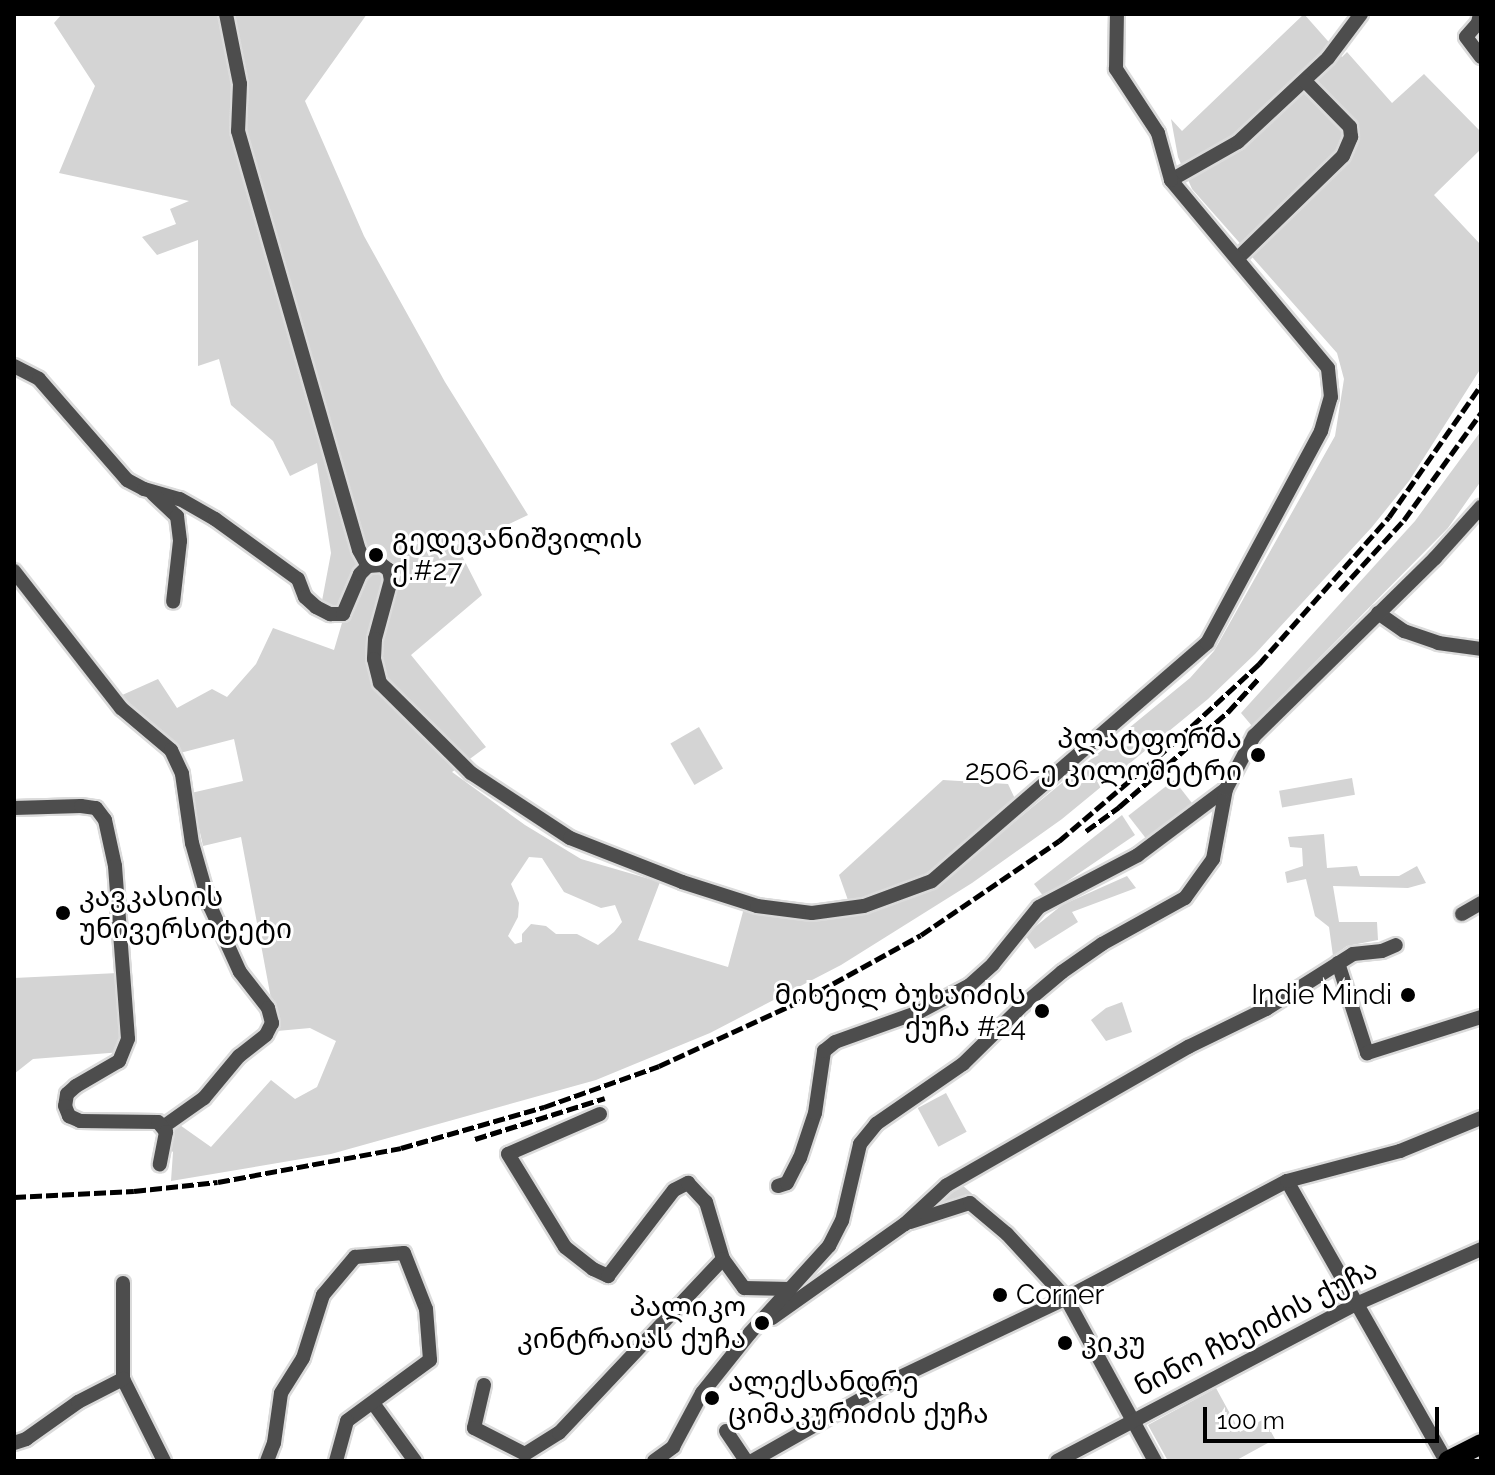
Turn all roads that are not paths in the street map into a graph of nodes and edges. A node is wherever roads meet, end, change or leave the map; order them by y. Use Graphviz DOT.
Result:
graph roads {
  1 [pos="226,14"];
  2 [pos="1117,14"];
  3 [pos="1361,14"];
  4 [pos="1480,14"];
  5 [pos="1481,57"];
  6 [pos="1305,81"];
  7 [pos="1171,180"];
  8 [pos="1238,258"];
  9 [pos="14,366"];
  10 [pos="149,490"];
  11 [pos="1481,507"];
  12 [pos="368,566"];
  13 [pos="14,571"];
  14 [pos="173,602"];
  15 [pos="1378,613"];
  16 [pos="1481,649"];
  17 [pos="1226,789"];
  18 [pos="14,808"];
  19 [pos="1481,903"];
  20 [pos="1462,914"];
  21 [pos="1396,945"];
  22 [pos="1338,963"];
  23 [pos="1481,1017"];
  24 [pos="600,1114"];
  25 [pos="1481,1118"];
  26 [pos="163,1127"];
  27 [pos="160,1164"];
  28 [pos="1287,1181"];
  29 [pos="778,1186"];
  30 [pos="905,1224"];
  31 [pos="1481,1249"];
  32 [pos="723,1259"];
  33 [pos="123,1283"];
  34 [pos="790,1289"];
  35 [pos="1066,1298"];
  36 [pos="1356,1304"];
  37 [pos="750,1333"];
  38 [pos="123,1379"];
  39 [pos="484,1385"];
  40 [pos="373,1403"];
  41 [pos="1131,1419"];
  42 [pos="726,1431"];
  43 [pos="14,1443"];
  44 [pos="1481,1444"];
  45 [pos="164,1461"];
  46 [pos="267,1461"];
  47 [pos="336,1461"];
  48 [pos="415,1461"];
  49 [pos="654,1461"];
  50 [pos="746,1461"];
  51 [pos="752,1461"];
  52 [pos="1057,1461"];
  53 [pos="1155,1461"];
  54 [pos="1447,1461"];
  1 -- 12 [label="street"];
  2 -- 7 [label="street"];
  3 -- 6 [label="street"];
  4 -- 5 [label="street"];
  6 -- 7 [label="street"];
  6 -- 8 [label="street"];
  7 -- 8 [label="street"];
  8 -- 12 [label="street"];
  9 -- 10 [label="street"];
  10 -- 12 [label="street"];
  10 -- 14 [label="street"];
  11 -- 15 [label="street"];
  13 -- 26 [label="street"];
  15 -- 16 [label="street"];
  15 -- 17 [label="street"];
  17 -- 29 [label="street"];
  17 -- 34 [label="street"];
  18 -- 26 [label="street"];
  19 -- 20 [label="street"];
  21 -- 22 [label="street"];
  22 -- 23 [label="street"];
  22 -- 30 [label="street"];
  24 -- 32 [label="street"];
  25 -- 28 [label="street"];
  26 -- 27 [label="street"];
  28 -- 35 [label="street"];
  28 -- 36 [label="street"];
  30 -- 35 [label="street"];
  30 -- 37 [label="street"];
  31 -- 36 [label="street, ნინო ჩხეიძის ქუჩა"];
  32 -- 34 [label="street"];
  32 -- 39 [label="street"];
  33 -- 38 [label="street"];
  34 -- 37 [label="street"];
  35 -- 41 [label="street"];
  35 -- 51 [label="street"];
  36 -- 41 [label="street, ნინო ჩხეიძის ქუჩა"];
  36 -- 54 [label="street"];
  37 -- 49 [label="street"];
  38 -- 43 [label="street"];
  38 -- 45 [label="street"];
  40 -- 46 [label="street"];
  40 -- 47 [label="street"];
  40 -- 48 [label="street"];
  41 -- 52 [label="street, ნინო ჩხეიძის ქუჩა"];
  41 -- 53 [label="street"];
  42 -- 50 [label="street"];
  44 -- 54 [label="main road"];
}
